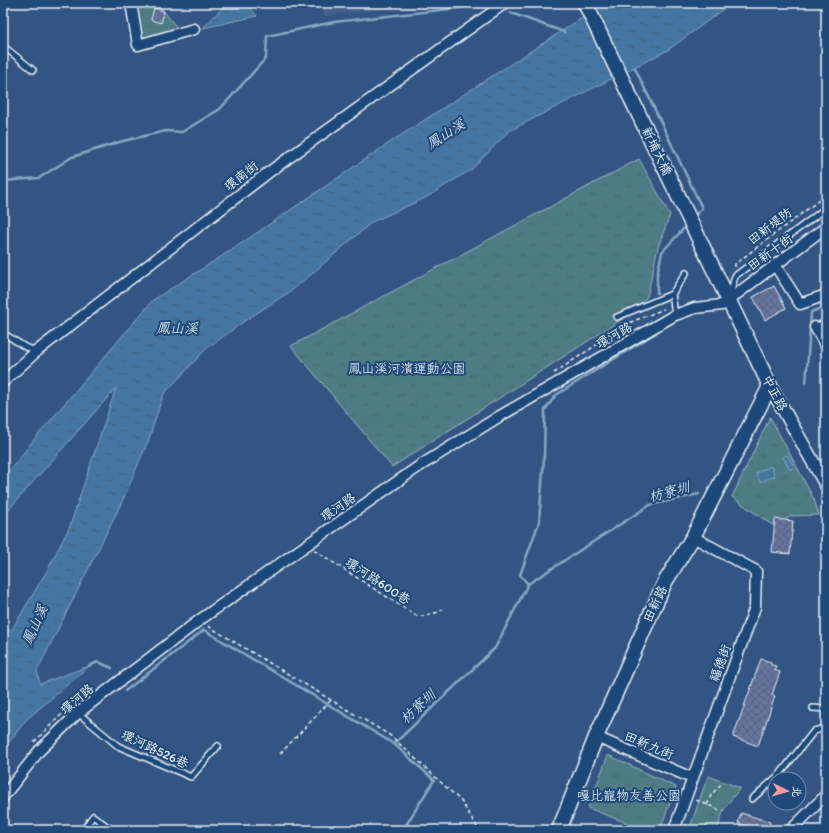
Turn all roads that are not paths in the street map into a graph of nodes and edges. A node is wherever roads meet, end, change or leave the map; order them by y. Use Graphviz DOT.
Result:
graph roads {
  1 [pos="131,3"];
  2 [pos="505,3"];
  3 [pos="585,3"];
  4 [pos="194,29"];
  5 [pos="3,46"];
  6 [pos="33,70"];
  7 [pos="826,208"];
  8 [pos="826,227"];
  9 [pos="775,264"];
  10 [pos="686,273"];
  11 [pos="672,294"];
  12 [pos="826,295"];
  13 [pos="729,298"];
  14 [pos="675,315"];
  15 [pos="616,317"];
  16 [pos="826,322"];
  17 [pos="815,328"];
  18 [pos="3,333"];
  19 [pos="826,346"];
  20 [pos="37,351"];
  21 [pos="3,382"];
  22 [pos="770,386"];
  23 [pos="826,485"];
  24 [pos="693,537"];
  25 [pos="813,708"];
  26 [pos="826,709"];
  27 [pos="78,713"];
  28 [pos="826,728"];
  29 [pos="596,737"];
  30 [pos="218,746"];
  31 [pos="692,778"];
  32 [pos="826,795"];
  33 [pos="3,797"];
  34 [pos="752,799"];
  35 [pos="83,830"];
  36 [pos="112,830"];
  37 [pos="559,830"];
  38 [pos="674,830"];
  39 [pos="792,830"];
  1 -- 4 [label="street"];
  2 -- 20 [label="street, 環南街"];
  3 -- 13 [label="main road, 新埔大橋"];
  5 -- 6 [label="lane"];
  7 -- 13 [label="lane"];
  8 -- 9 [label="street, 田新十街"];
  9 -- 12 [label="street"];
  9 -- 13 [label="street, 田新十街"];
  10 -- 11 [label="lane"];
  11 -- 14 [label="lane"];
  11 -- 15 [label="lane"];
  13 -- 14 [label="street, 環河路"];
  13 -- 22 [label="main road, 中正路"];
  14 -- 27 [label="street, 環河路"];
  16 -- 17 [label="lane"];
  17 -- 19 [label="street"];
  18 -- 20 [label="lane"];
  20 -- 21 [label="street, 環南街"];
  22 -- 23 [label="street, 中正路"];
  22 -- 24 [label="main road, 田新路"];
  24 -- 29 [label="main road, 田新路"];
  24 -- 31 [label="street, 福德街"];
  25 -- 26 [label="lane"];
  27 -- 30 [label="lane, 環河路526巷"];
  27 -- 33 [label="street, 環河路"];
  28 -- 34 [label="lane"];
  29 -- 31 [label="street, 田新九街"];
  29 -- 37 [label="main road, 田新路"];
  31 -- 38 [label="street, 福德街"];
  32 -- 39 [label="street"];
  35 -- 36 [label="lane"];
}
